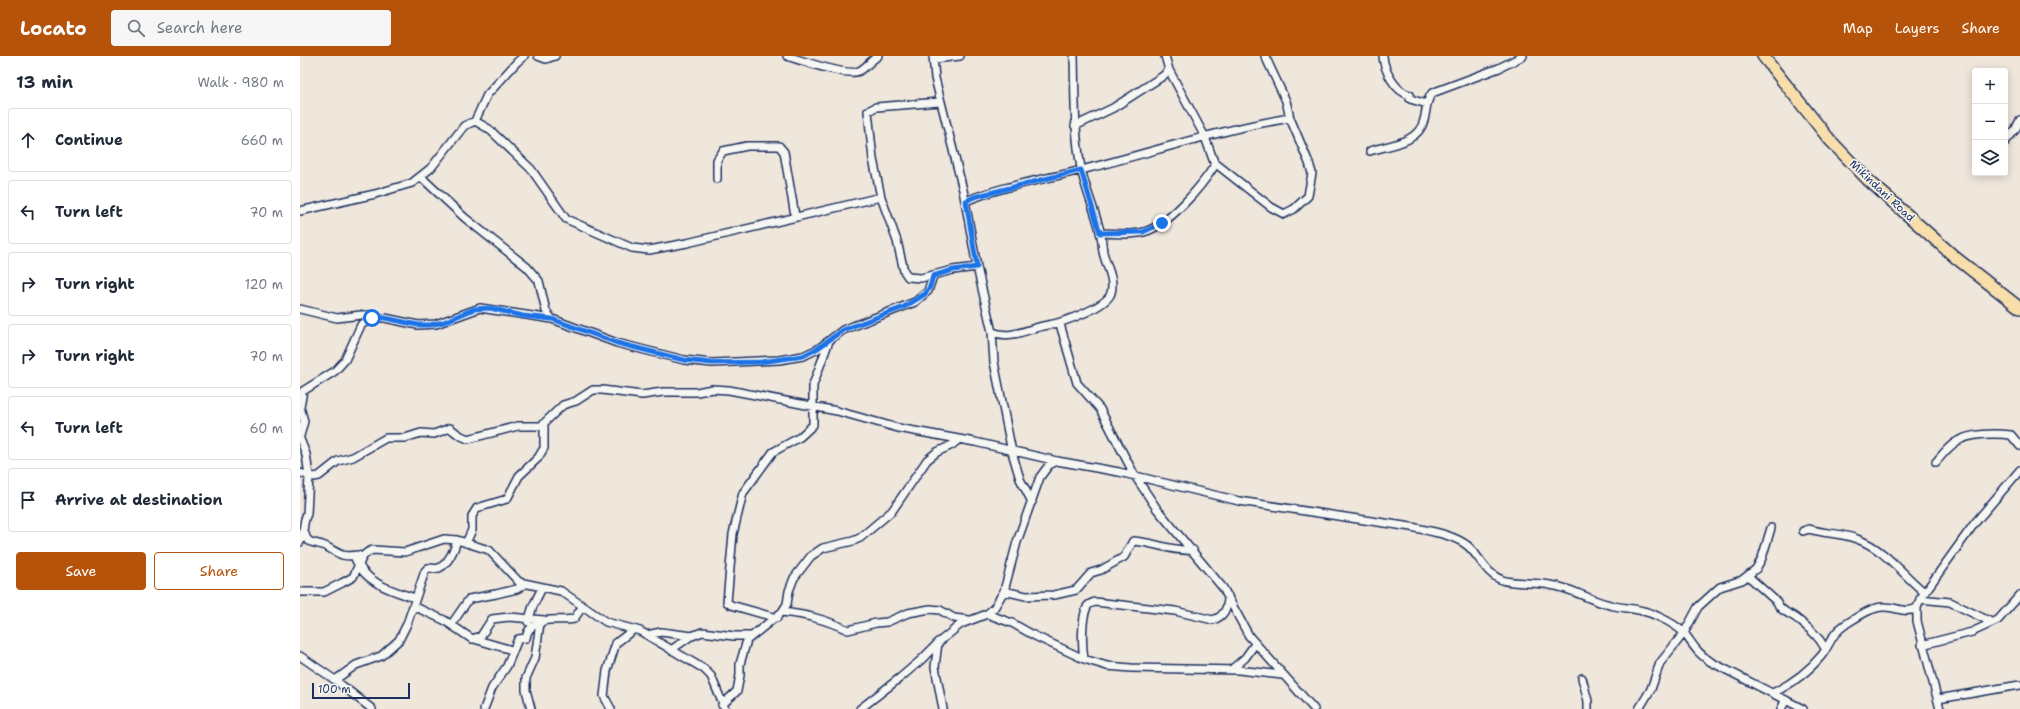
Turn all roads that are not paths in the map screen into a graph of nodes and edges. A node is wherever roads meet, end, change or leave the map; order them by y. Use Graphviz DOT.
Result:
graph roads {
  1 [pos="524,56"];
  2 [pos="538,56"];
  3 [pos="555,56"];
  4 [pos="786,56"];
  5 [pos="878,56"];
  6 [pos="960,56"];
  7 [pos="1074,56"];
  8 [pos="1165,56"];
  9 [pos="1265,56"];
  10 [pos="1383,56"];
  11 [pos="1523,56"];
  12 [pos="1762,56"];
  13 [pos="933,57"];
  14 [pos="1169,70"];
  15 [pos="940,102"];
  16 [pos="1426,104"];
  17 [pos="1290,118"];
  18 [pos="2020,120"];
  19 [pos="476,121"];
  20 [pos="1075,126"];
  21 [pos="1206,137"];
  22 [pos="2007,140"];
  23 [pos="1370,151"];
  24 [pos="1214,163"];
  25 [pos="1081,170"];
  26 [pos="421,177"];
  27 [pos="717,179"];
  28 [pos="881,197"];
  29 [pos="966,201"];
  30 [pos="300,211"];
  31 [pos="795,216"];
  32 [pos="1100,233"];
  33 [pos="977,267"];
  34 [pos="933,276"];
  35 [pos="2020,308"];
  36 [pos="300,309"];
  37 [pos="378,317"];
  38 [pos="552,319"];
  39 [pos="1060,324"];
  40 [pos="992,332"];
  41 [pos="830,340"];
  42 [pos="814,406"];
  43 [pos="544,425"];
  44 [pos="300,438"];
  45 [pos="958,440"];
  46 [pos="2020,446"];
  47 [pos="1012,452"];
  48 [pos="1057,461"];
  49 [pos="1936,462"];
  50 [pos="2020,470"];
  51 [pos="300,473"];
  52 [pos="309,476"];
  53 [pos="1135,476"];
  54 [pos="1032,502"];
  55 [pos="1771,528"];
  56 [pos="304,530"];
  57 [pos="1802,531"];
  58 [pos="457,540"];
  59 [pos="300,542"];
  60 [pos="466,543"];
  61 [pos="1192,550"];
  62 [pos="368,552"];
  63 [pos="354,556"];
  64 [pos="359,568"];
  65 [pos="1748,576"];
  66 [pos="526,584"];
  67 [pos="542,588"];
  68 [pos="1004,591"];
  69 [pos="300,592"];
  70 [pos="1924,592"];
  71 [pos="1228,595"];
  72 [pos="2020,595"];
  73 [pos="415,598"];
  74 [pos="1920,599"];
  75 [pos="413,606"];
  76 [pos="583,606"];
  77 [pos="1918,608"];
  78 [pos="782,612"];
  79 [pos="987,614"];
  80 [pos="529,618"];
  81 [pos="777,618"];
  82 [pos="970,620"];
  83 [pos="542,622"];
  84 [pos="1991,622"];
  85 [pos="451,625"];
  86 [pos="633,630"];
  87 [pos="528,632"];
  88 [pos="1684,633"];
  89 [pos="1814,634"];
  90 [pos="647,635"];
  91 [pos="1833,635"];
  92 [pos="692,636"];
  93 [pos="751,636"];
  94 [pos="474,639"];
  95 [pos="939,642"];
  96 [pos="1255,644"];
  97 [pos="1922,645"];
  98 [pos="1825,648"];
  99 [pos="512,650"];
  100 [pos="671,650"];
  101 [pos="300,656"];
  102 [pos="1084,659"];
  103 [pos="1232,669"];
  104 [pos="1282,675"];
  105 [pos="1582,678"];
  106 [pos="335,680"];
  107 [pos="2020,685"];
  108 [pos="1773,693"];
  109 [pos="1938,699"];
  110 [pos="1786,700"];
  111 [pos="723,707"];
  112 [pos="372,709"];
  113 [pos="484,709"];
  114 [pos="531,709"];
  115 [pos="611,709"];
  116 [pos="860,709"];
  117 [pos="943,709"];
  118 [pos="1314,709"];
  119 [pos="1588,709"];
  120 [pos="1639,709"];
  121 [pos="1781,709"];
  122 [pos="1803,709"];
  123 [pos="1940,709"];
  1 -- 19 [label="street"];
  2 -- 3 [label="street"];
  4 -- 5 [label="street"];
  6 -- 13 [label="street"];
  7 -- 20 [label="street"];
  8 -- 14 [label="street"];
  9 -- 17 [label="street"];
  10 -- 16 [label="street"];
  11 -- 16 [label="street"];
  12 -- 35 [label="highway, Mikindani Road"];
  13 -- 15 [label="street"];
  14 -- 20 [label="street"];
  14 -- 21 [label="street"];
  15 -- 28 [label="street"];
  15 -- 29 [label="street"];
  16 -- 23 [label="street"];
  17 -- 21 [label="street"];
  17 -- 24 [label="street"];
  18 -- 22 [label="street"];
  19 -- 26 [label="street"];
  19 -- 31 [label="street"];
  20 -- 25 [label="street"];
  21 -- 24 [label="street"];
  21 -- 25 [label="street"];
  24 -- 32 [label="street"];
  25 -- 29 [label="street"];
  25 -- 32 [label="street"];
  26 -- 30 [label="street"];
  26 -- 38 [label="street"];
  27 -- 31 [label="street"];
  28 -- 31 [label="street"];
  28 -- 34 [label="street"];
  29 -- 33 [label="street"];
  32 -- 39 [label="street"];
  33 -- 34 [label="street"];
  33 -- 40 [label="street"];
  34 -- 41 [label="street"];
  36 -- 37 [label="street"];
  37 -- 38 [label="street"];
  37 -- 44 [label="street"];
  38 -- 41 [label="street"];
  39 -- 40 [label="street"];
  39 -- 53 [label="street"];
  40 -- 47 [label="street"];
  41 -- 42 [label="street"];
  42 -- 43 [label="street"];
  42 -- 45 [label="street"];
  42 -- 81 [label="street"];
  43 -- 52 [label="street"];
  43 -- 60 [label="street"];
  44 -- 52 [label="street"];
  45 -- 47 [label="street"];
  45 -- 78 [label="street"];
  46 -- 49 [label="street"];
  47 -- 48 [label="street"];
  47 -- 54 [label="street"];
  48 -- 53 [label="street"];
  48 -- 54 [label="street"];
  50 -- 70 [label="street"];
  51 -- 52 [label="street"];
  52 -- 56 [label="street"];
  53 -- 61 [label="street"];
  53 -- 88 [label="street"];
  54 -- 68 [label="street"];
  55 -- 65 [label="street"];
  56 -- 59 [label="street"];
  56 -- 63 [label="street"];
  57 -- 70 [label="street"];
  58 -- 60 [label="street"];
  58 -- 62 [label="street"];
  58 -- 73 [label="street"];
  60 -- 66 [label="street"];
  61 -- 68 [label="street"];
  61 -- 71 [label="street"];
  62 -- 63 [label="street"];
  62 -- 64 [label="street"];
  63 -- 64 [label="street"];
  64 -- 69 [label="street"];
  64 -- 73 [label="street"];
  65 -- 88 [label="street"];
  65 -- 89 [label="street"];
  66 -- 67 [label="street"];
  66 -- 85 [label="street"];
  67 -- 76 [label="street"];
  67 -- 80 [label="street"];
  68 -- 79 [label="street"];
  70 -- 74 [label="street"];
  71 -- 96 [label="street"];
  71 -- 102 [label="street"];
  72 -- 84 [label="street"];
  73 -- 75 [label="street"];
  74 -- 77 [label="street"];
  74 -- 84 [label="street"];
  75 -- 85 [label="street"];
  75 -- 106 [label="street"];
  76 -- 83 [label="street"];
  76 -- 86 [label="street"];
  77 -- 91 [label="street"];
  77 -- 97 [label="street"];
  78 -- 81 [label="street"];
  78 -- 82 [label="street"];
  79 -- 82 [label="street"];
  79 -- 102 [label="street"];
  80 -- 83 [label="street"];
  80 -- 87 [label="street"];
  80 -- 94 [label="street"];
  81 -- 93 [label="street"];
  82 -- 95 [label="street"];
  83 -- 87 [label="street"];
  83 -- 114 [label="street"];
  84 -- 97 [label="street"];
  85 -- 94 [label="street"];
  86 -- 90 [label="street"];
  86 -- 115 [label="street"];
  87 -- 99 [label="street"];
  88 -- 108 [label="street"];
  88 -- 120 [label="street"];
  89 -- 91 [label="street"];
  89 -- 98 [label="street"];
  90 -- 92 [label="street"];
  90 -- 100 [label="street"];
  91 -- 98 [label="street"];
  92 -- 93 [label="street"];
  92 -- 100 [label="street"];
  93 -- 111 [label="street"];
  94 -- 99 [label="street"];
  95 -- 116 [label="street"];
  95 -- 117 [label="street"];
  96 -- 103 [label="street"];
  96 -- 104 [label="street"];
  97 -- 109 [label="street"];
  98 -- 108 [label="street"];
  99 -- 113 [label="street"];
  100 -- 111 [label="street"];
  101 -- 106 [label="street"];
  102 -- 103 [label="street"];
  103 -- 104 [label="street"];
  104 -- 118 [label="street"];
  105 -- 119 [label="street"];
  106 -- 112 [label="street"];
  107 -- 109 [label="street"];
  108 -- 110 [label="street"];
  109 -- 123 [label="street"];
  110 -- 121 [label="street"];
  110 -- 122 [label="street"];
}
